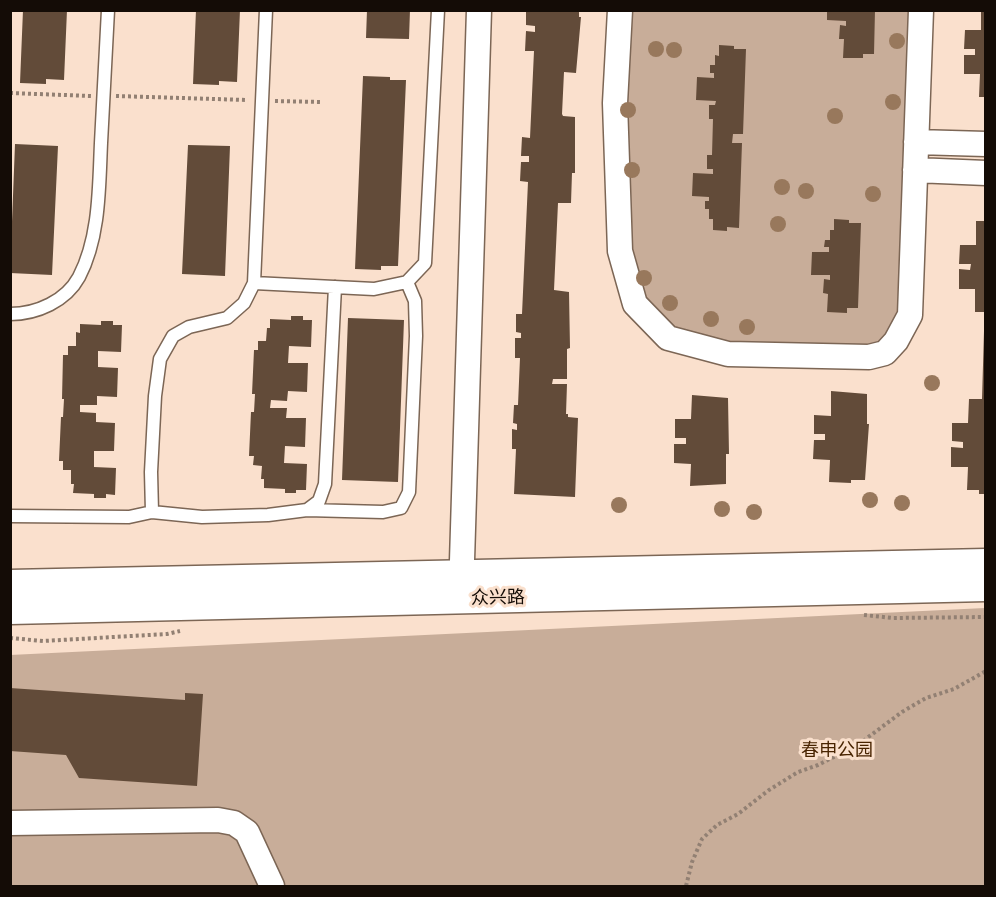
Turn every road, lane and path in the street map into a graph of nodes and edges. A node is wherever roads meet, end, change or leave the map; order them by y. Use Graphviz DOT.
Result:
graph roads {
  1 [pos="108,10"];
  2 [pos="266,10"];
  3 [pos="438,10"];
  4 [pos="479,10"];
  5 [pos="620,10"];
  6 [pos="921,10"];
  7 [pos="10,93"];
  8 [pos="94,96"];
  9 [pos="106,96"];
  10 [pos="250,100"];
  11 [pos="274,101"];
  12 [pos="322,102"];
  13 [pos="916,142"];
  14 [pos="986,144"];
  15 [pos="915,170"];
  16 [pos="986,173"];
  17 [pos="407,282"];
  18 [pos="254,283"];
  19 [pos="335,287"];
  20 [pos="10,314"];
  21 [pos="307,510"];
  22 [pos="152,512"];
  23 [pos="10,516"];
  24 [pos="986,564"];
  25 [pos="10,585"];
  26 [pos="986,586"];
  27 [pos="461,587"];
  28 [pos="10,609"];
  29 [pos="986,670"];
  30 [pos="10,823"];
  31 [pos="272,886"];
  32 [pos="686,886"];
  1 -- 20 [label="lane"];
  2 -- 18 [label="lane"];
  3 -- 17 [label="lane"];
  4 -- 27 [label="street"];
  5 -- 15 [label="street"];
  6 -- 13 [label="street"];
  7 -- 8 [label="path"];
  9 -- 10 [label="path"];
  11 -- 12 [label="path"];
  13 -- 14 [label="street"];
  13 -- 15 [label="street"];
  15 -- 16 [label="street"];
  17 -- 19 [label="lane"];
  17 -- 21 [label="lane"];
  18 -- 19 [label="lane"];
  18 -- 22 [label="lane"];
  19 -- 21 [label="lane"];
  21 -- 22 [label="lane"];
  22 -- 23 [label="lane"];
  24 -- 27 [label="street, 众兴路"];
  25 -- 27 [label="street, 众兴路"];
  26 -- 27 [label="street, 众兴路"];
  27 -- 28 [label="street, 众兴路"];
  29 -- 32 [label="path"];
  30 -- 31 [label="street"];
}
